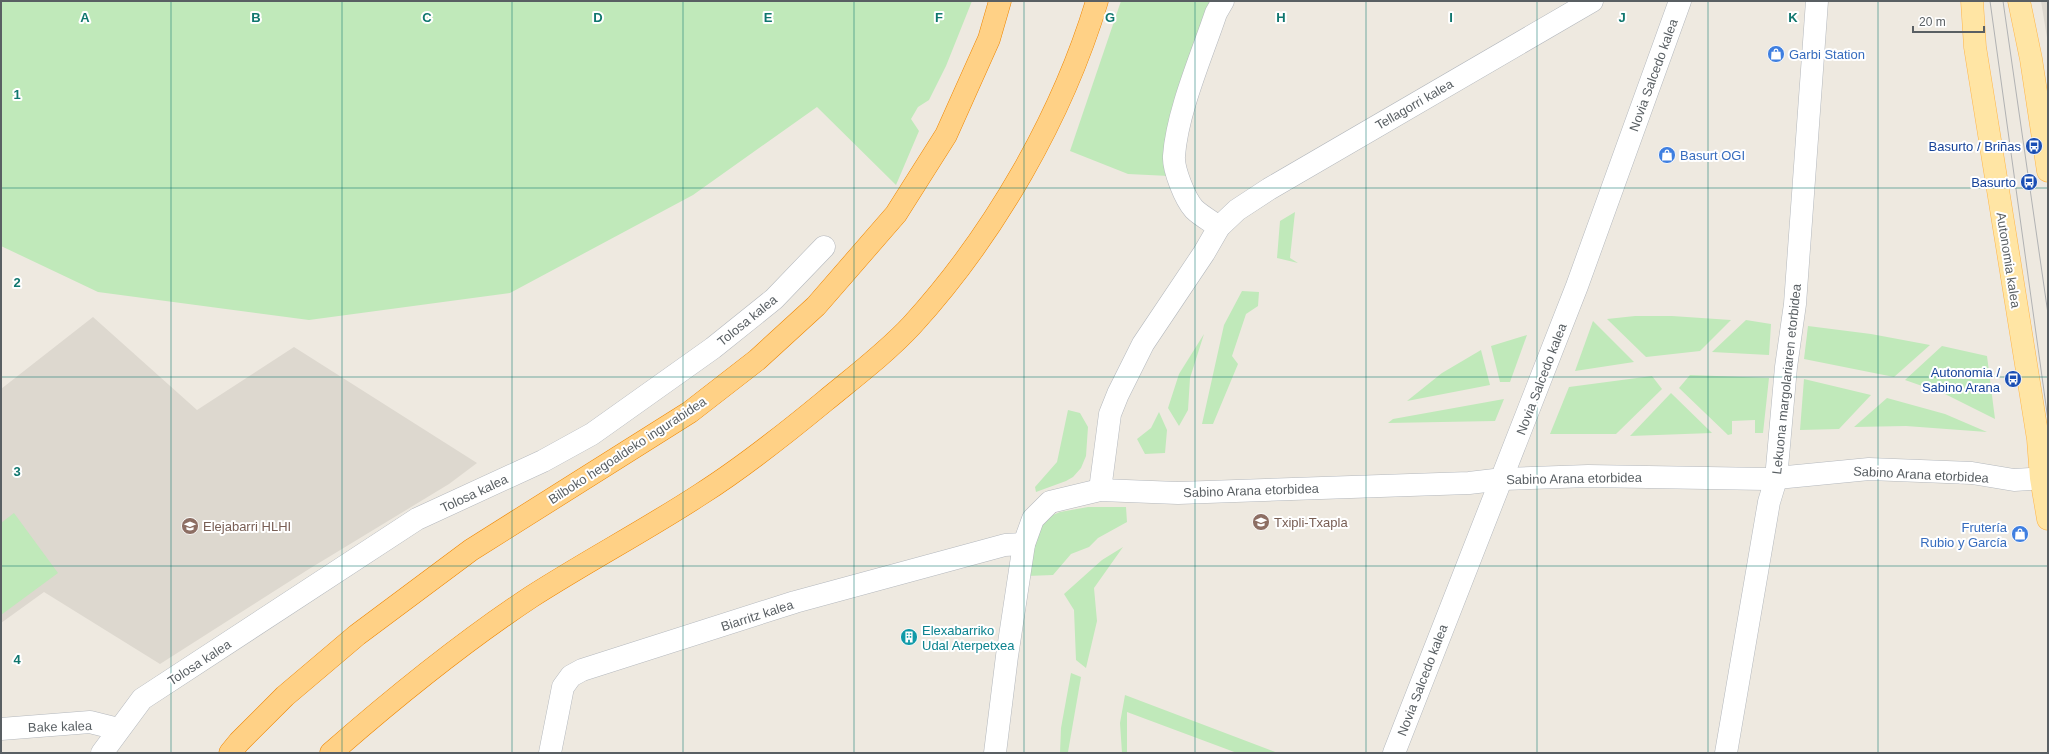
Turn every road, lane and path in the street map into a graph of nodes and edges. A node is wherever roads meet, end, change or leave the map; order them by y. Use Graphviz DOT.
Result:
graph roads {
  1 [pos="1000,1"];
  2 [pos="1097,1"];
  3 [pos="1222,1"];
  4 [pos="1592,1"];
  5 [pos="1680,1"];
  6 [pos="1817,1"];
  7 [pos="1972,1"];
  8 [pos="2019,1"];
  9 [pos="2048,171"];
  10 [pos="1219,227"];
  11 [pos="824,247"];
  12 [pos="2045,478"];
  13 [pos="1503,479"];
  14 [pos="1776,479"];
  15 [pos="1100,490"];
  16 [pos="2048,519"];
  17 [pos="1024,544"];
  18 [pos="1,729"];
  19 [pos="118,729"];
  20 [pos="234,747"];
  21 [pos="102,753"];
  22 [pos="331,753"];
  23 [pos="550,753"];
  24 [pos="995,753"];
  25 [pos="1394,753"];
  26 [pos="1726,753"];
  1 -- 20 [label="highway, Bilboko hegoaldeko ingurabidea"];
  2 -- 22 [label="highway"];
  3 -- 10 [label="street"];
  4 -- 10 [label="street, Tellagorri kalea"];
  5 -- 13 [label="street, Novia Salcedo kalea"];
  6 -- 14 [label="street, Lekuona margolariaren etorbidea"];
  7 -- 12 [label="main road, Autonomia kalea"];
  8 -- 9 [label="main road"];
  10 -- 15 [label="street, Tellagorri kalea"];
  11 -- 19 [label="street, Tolosa kalea"];
  12 -- 14 [label="street, Sabino Arana etorbidea"];
  12 -- 16 [label="main road, Autonomia kalea"];
  13 -- 14 [label="street, Sabino Arana etorbidea"];
  13 -- 15 [label="street, Sabino Arana etorbidea"];
  13 -- 25 [label="street, Novia Salcedo kalea"];
  14 -- 26 [label="street, Lekuona margolariaren etorbidea"];
  15 -- 17 [label="street, Sabino Arana etorbidea"];
  17 -- 23 [label="street, Biarritz kalea"];
  17 -- 24 [label="street, Sabino Arana etorbidea"];
  18 -- 19 [label="street, Bake kalea"];
  19 -- 21 [label="street, Tolosa kalea"];
}
